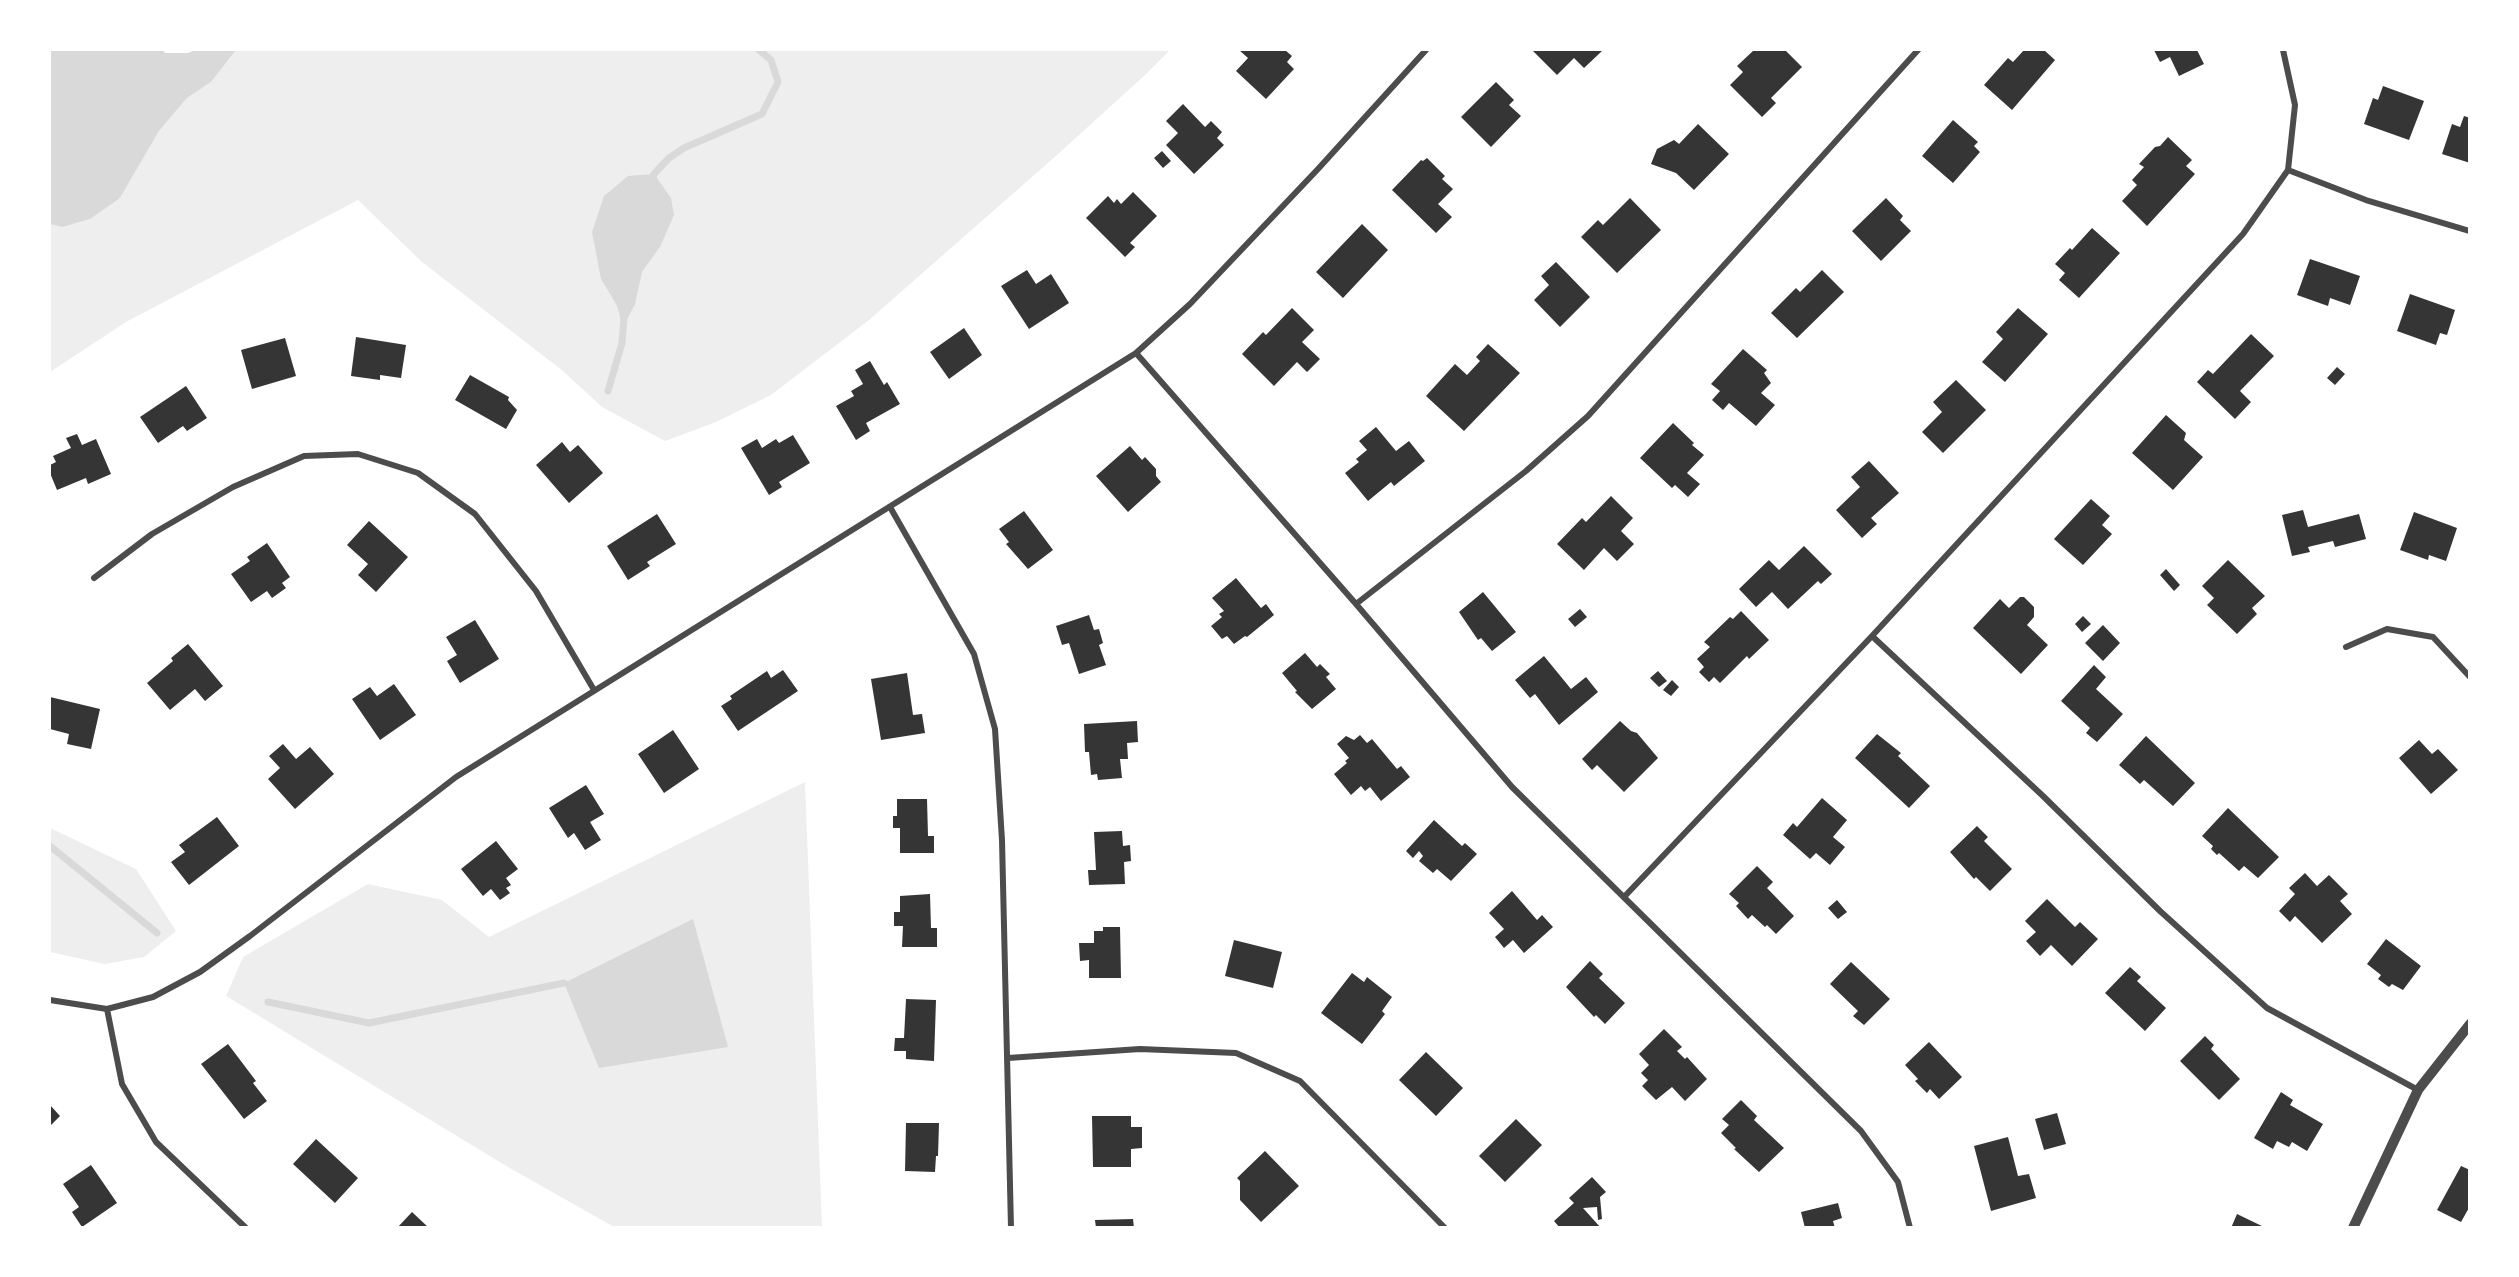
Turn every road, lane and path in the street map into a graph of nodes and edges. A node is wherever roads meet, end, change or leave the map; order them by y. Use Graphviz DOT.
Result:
graph roads {
  1 [pos="1426,50"];
  2 [pos="1918,50"];
  3 [pos="2283,50"];
  4 [pos="2288,170"];
  5 [pos="2469,231"];
  6 [pos="1136,353"];
  7 [pos="890,507"];
  8 [pos="94,578"];
  9 [pos="1356,604"];
  10 [pos="1872,636"];
  11 [pos="2346,647"];
  12 [pos="2469,677"];
  13 [pos="594,690"];
  14 [pos="1624,897"];
  15 [pos="50,1000"];
  16 [pos="107,1010"];
  17 [pos="2469,1024"];
  18 [pos="1008,1058"];
  19 [pos="2418,1090"];
  20 [pos="246,1227"];
  21 [pos="1011,1227"];
  22 [pos="1445,1227"];
  23 [pos="1910,1227"];
  24 [pos="2353,1227"];
  1 -- 6 [label="street"];
  2 -- 9 [label="street"];
  3 -- 4 [label="street"];
  4 -- 5 [label="street"];
  4 -- 10 [label="street"];
  6 -- 7 [label="street"];
  6 -- 9 [label="street"];
  7 -- 13 [label="street"];
  7 -- 18 [label="street"];
  8 -- 13 [label="street"];
  9 -- 14 [label="street"];
  10 -- 14 [label="street"];
  10 -- 19 [label="street"];
  11 -- 12 [label="street"];
  13 -- 16 [label="street"];
  14 -- 23 [label="street"];
  15 -- 16 [label="street"];
  16 -- 20 [label="street"];
  17 -- 19 [label="street"];
  18 -- 21 [label="street"];
  18 -- 22 [label="street"];
  19 -- 24 [label="street"];
}
